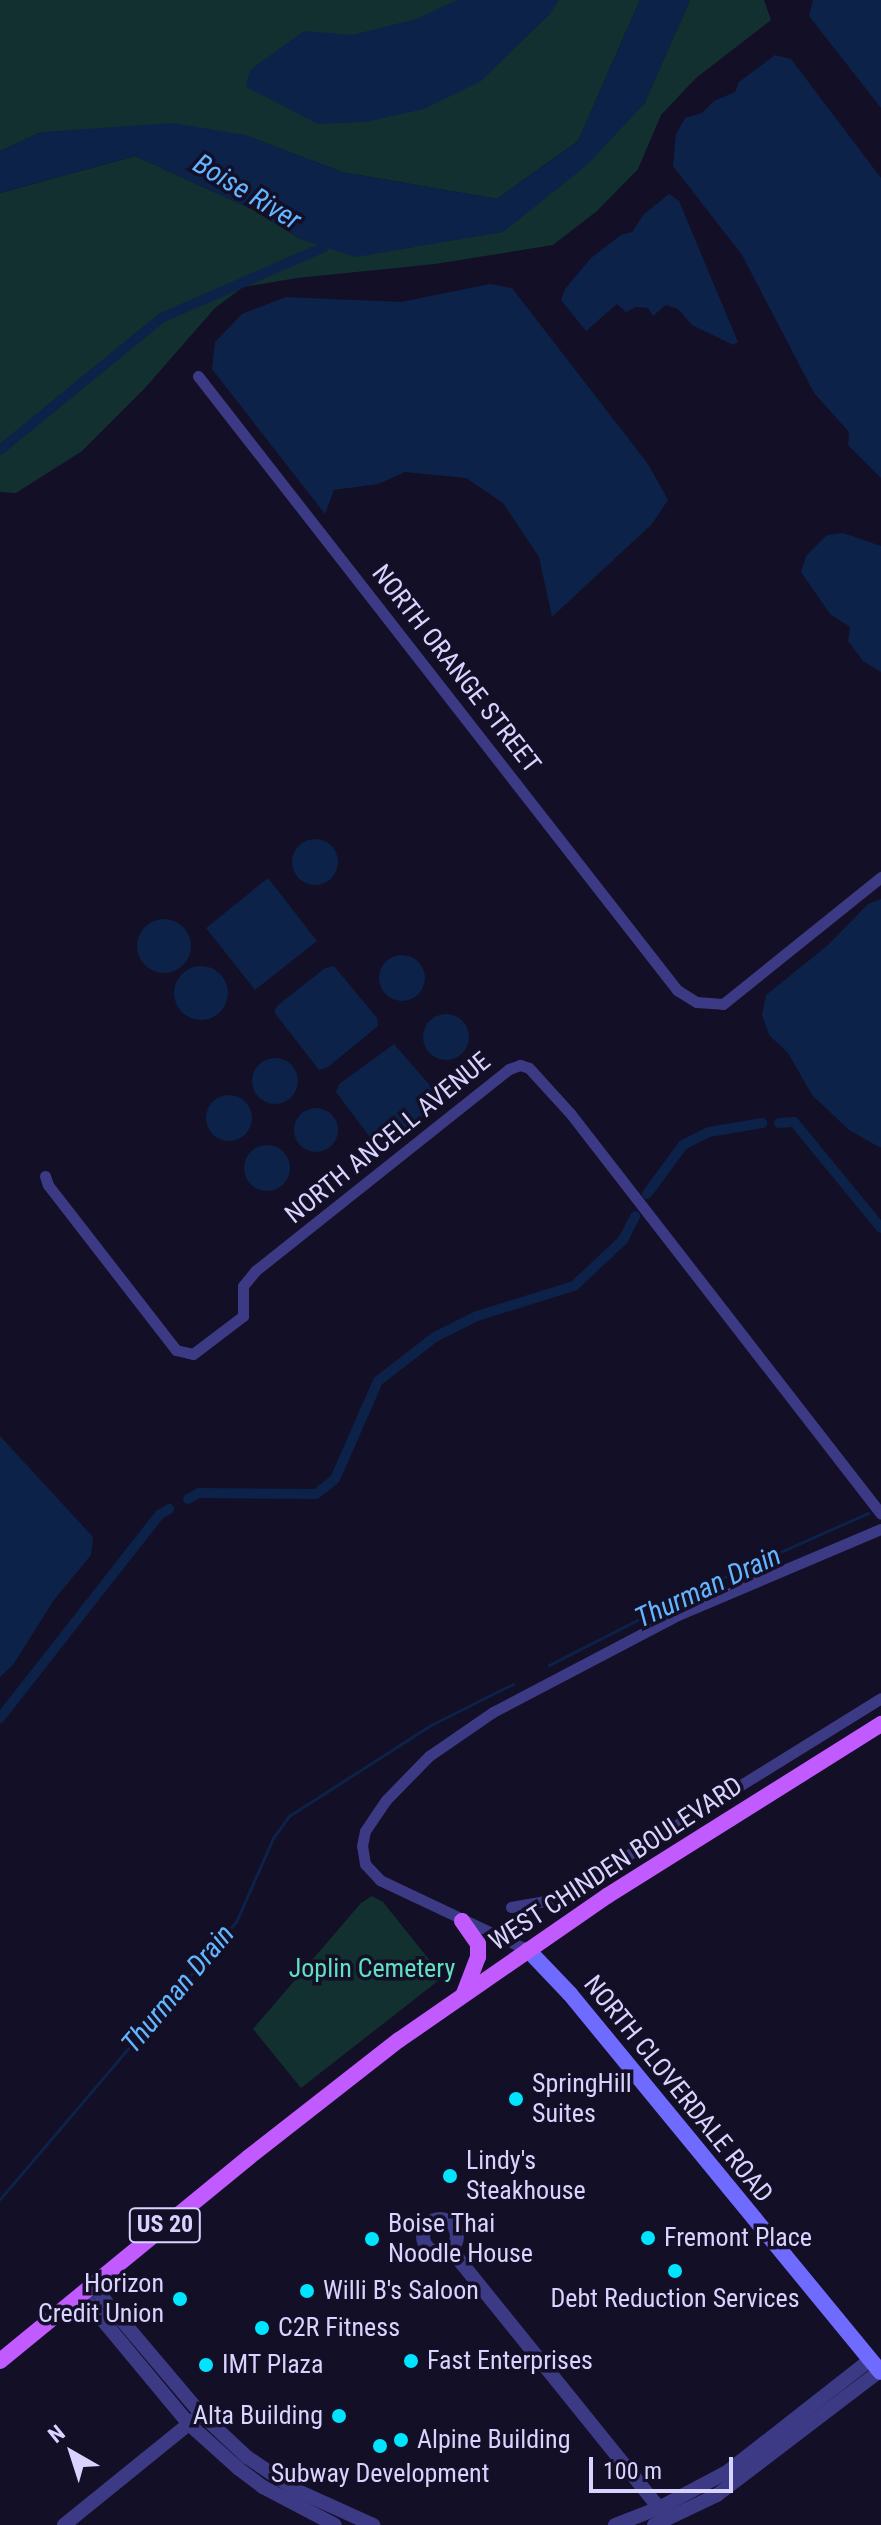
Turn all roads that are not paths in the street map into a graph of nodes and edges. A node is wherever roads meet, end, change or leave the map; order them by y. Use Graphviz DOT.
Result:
graph roads {
  1 [pos="198,376"];
  2 [pos="881,877"];
  3 [pos="45,1176"];
  4 [pos="881,1514"];
  5 [pos="881,1529"];
  6 [pos="881,1698"];
  7 [pos="881,1724"];
  8 [pos="511,1907"];
  9 [pos="462,1921"];
  10 [pos="528,1950"];
  11 [pos="464,1994"];
  12 [pos="451,2250"];
  13 [pos="86,2290"];
  14 [pos="4,2357"];
  15 [pos="877,2368"];
  16 [pos="201,2414"];
  17 [pos="189,2424"];
  18 [pos="659,2508"];
  19 [pos="672,2522"];
  20 [pos="64,2525"];
  21 [pos="335,2525"];
  22 [pos="373,2525"];
  23 [pos="615,2525"];
  24 [pos="654,2525"];
  1 -- 2 [label="street, NORTH ORANGE STREET"];
  3 -- 4 [label="street, NORTH ANCELL AVENUE"];
  5 -- 9 [label="street"];
  6 -- 8 [label="street"];
  7 -- 10 [label="main road, WEST CHINDEN BOULEVARD"];
  9 -- 10 [label="street"];
  9 -- 11 [label="main road"];
  10 -- 11 [label="main road, WEST CHINDEN BOULEVARD"];
  10 -- 15 [label="main road, NORTH CLOVERDALE ROAD"];
  11 -- 13 [label="main road, WEST CHINDEN BOULEVARD / US 20"];
  12 -- 18 [label="street"];
  13 -- 14 [label="main road, WEST CHINDEN BOULEVARD / US 20"];
  13 -- 16 [label="street"];
  13 -- 17 [label="street"];
  15 -- 18 [label="street"];
  15 -- 19 [label="street"];
  16 -- 17 [label="street"];
  16 -- 22 [label="street"];
  17 -- 20 [label="street"];
  17 -- 21 [label="street"];
  18 -- 19 [label="street"];
  18 -- 23 [label="street"];
  19 -- 24 [label="street"];
}
